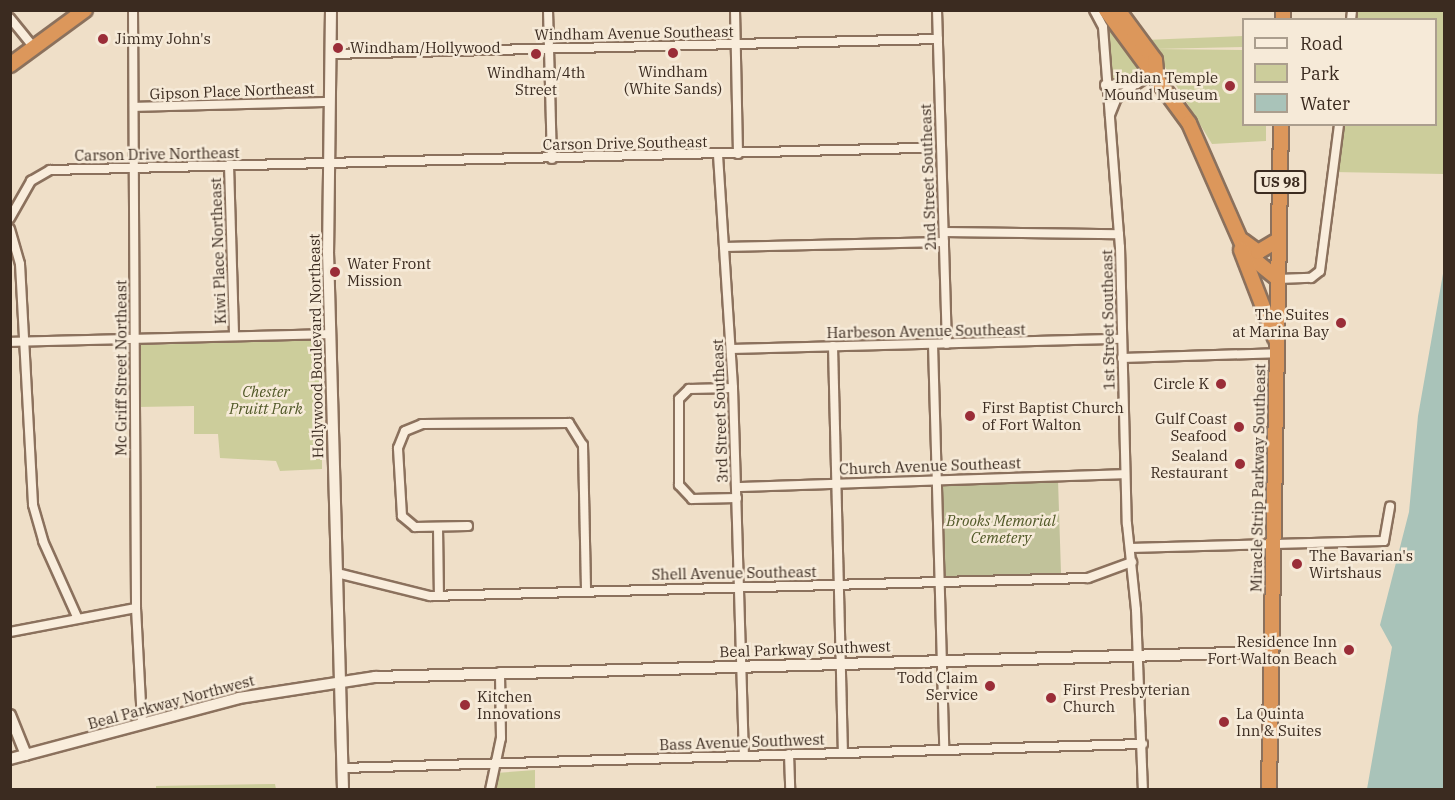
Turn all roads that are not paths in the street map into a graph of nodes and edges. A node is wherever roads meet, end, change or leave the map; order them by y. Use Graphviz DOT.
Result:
graph roads {
  1 [pos="85,10"];
  2 [pos="133,10"];
  3 [pos="331,10"];
  4 [pos="548,10"];
  5 [pos="735,10"];
  6 [pos="937,10"];
  7 [pos="1094,10"];
  8 [pos="1118,10"];
  9 [pos="1104,15"];
  10 [pos="10,18"];
  11 [pos="938,39"];
  12 [pos="735,44"];
  13 [pos="34,48"];
  14 [pos="549,49"];
  15 [pos="330,54"];
  16 [pos="10,65"];
  17 [pos="1156,72"];
  18 [pos="1137,84"];
  19 [pos="1105,85"];
  20 [pos="330,102"];
  21 [pos="134,107"];
  22 [pos="1109,120"];
  23 [pos="1281,126"];
  24 [pos="1339,126"];
  25 [pos="921,148"];
  26 [pos="738,154"];
  27 [pos="718,155"];
  28 [pos="552,159"];
  29 [pos="329,163"];
  30 [pos="229,165"];
  31 [pos="134,168"];
  32 [pos="10,218"];
  33 [pos="10,229"];
  34 [pos="944,232"];
  35 [pos="1119,234"];
  36 [pos="1240,239"];
  37 [pos="1278,240"];
  38 [pos="944,242"];
  39 [pos="724,248"];
  40 [pos="1278,279"];
  41 [pos="330,334"];
  42 [pos="234,336"];
  43 [pos="134,339"];
  44 [pos="1122,339"];
  45 [pos="10,342"];
  46 [pos="26,342"];
  47 [pos="933,344"];
  48 [pos="947,344"];
  49 [pos="833,346"];
  50 [pos="1277,348"];
  51 [pos="731,349"];
  52 [pos="1122,358"];
  53 [pos="734,388"];
  54 [pos="1125,474"];
  55 [pos="937,479"];
  56 [pos="837,483"];
  57 [pos="736,487"];
  58 [pos="737,498"];
  59 [pos="1390,507"];
  60 [pos="468,526"];
  61 [pos="438,527"];
  62 [pos="1274,544"];
  63 [pos="1130,548"];
  64 [pos="1132,562"];
  65 [pos="337,573"];
  66 [pos="940,582"];
  67 [pos="840,585"];
  68 [pos="739,587"];
  69 [pos="586,591"];
  70 [pos="439,596"];
  71 [pos="136,608"];
  72 [pos="78,619"];
  73 [pos="10,632"];
  74 [pos="1272,652"];
  75 [pos="1139,655"];
  76 [pos="942,660"];
  77 [pos="841,663"];
  78 [pos="742,666"];
  79 [pos="500,672"];
  80 [pos="340,680"];
  81 [pos="10,715"];
  82 [pos="142,724"];
  83 [pos="1143,744"];
  84 [pos="944,749"];
  85 [pos="843,752"];
  86 [pos="789,754"];
  87 [pos="26,755"];
  88 [pos="744,755"];
  89 [pos="10,759"];
  90 [pos="496,764"];
  91 [pos="343,768"];
  92 [pos="343,789"];
  93 [pos="490,789"];
  94 [pos="790,789"];
  95 [pos="1143,789"];
  96 [pos="1269,789"];
  1 -- 13 [label="highway"];
  2 -- 21 [label="street, Mc Griff Street Northeast"];
  3 -- 15 [label="main road, Hollywood Boulevard Northeast"];
  4 -- 14 [label="street"];
  5 -- 12 [label="street"];
  6 -- 11 [label="street, 2nd Street Southeast"];
  7 -- 9 [label="street"];
  8 -- 17 [label="highway"];
  9 -- 17 [label="highway"];
  9 -- 19 [label="street, 1st Street Southeast"];
  10 -- 13 [label="street"];
  11 -- 12 [label="street, Windham Avenue Southeast"];
  11 -- 34 [label="street, 2nd Street Southeast"];
  12 -- 14 [label="street, Windham Avenue Southeast"];
  12 -- 26 [label="street"];
  13 -- 16 [label="highway"];
  14 -- 15 [label="street, Windham Avenue Southeast"];
  14 -- 28 [label="street"];
  15 -- 20 [label="main road, Hollywood Boulevard Northeast"];
  17 -- 18 [label="street"];
  17 -- 36 [label="highway"];
  18 -- 19 [label="street"];
  18 -- 22 [label="street"];
  19 -- 22 [label="street, 1st Street Southeast"];
  20 -- 21 [label="street, Gipson Place Northeast"];
  20 -- 29 [label="main road, Hollywood Boulevard Northeast"];
  21 -- 31 [label="street, Mc Griff Street Northeast"];
  22 -- 35 [label="street, 1st Street Southeast"];
  23 -- 37 [label="highway, Miracle Strip Parkway Southeast / US 98"];
  24 -- 40 [label="street"];
  25 -- 26 [label="street, Carson Drive Southeast"];
  26 -- 27 [label="street, Carson Drive Southeast"];
  27 -- 28 [label="street, Carson Drive Southeast"];
  27 -- 39 [label="street, 3rd Street Southeast"];
  28 -- 29 [label="street, Carson Drive Southeast"];
  29 -- 30 [label="street, Carson Drive Northeast"];
  29 -- 41 [label="main road, Hollywood Boulevard Northeast"];
  30 -- 31 [label="street, Carson Drive Northeast"];
  30 -- 42 [label="street, Kiwi Place Northeast"];
  31 -- 32 [label="street, Carson Drive Northeast"];
  31 -- 43 [label="street, Mc Griff Street Northeast"];
  33 -- 46 [label="street"];
  34 -- 35 [label="street"];
  34 -- 38 [label="street, 2nd Street Southeast"];
  35 -- 44 [label="street, 1st Street Southeast"];
  36 -- 37 [label="highway"];
  36 -- 40 [label="highway"];
  36 -- 50 [label="highway"];
  37 -- 40 [label="highway, Miracle Strip Parkway Southeast / US 98"];
  38 -- 39 [label="street"];
  38 -- 48 [label="street, 2nd Street Southeast"];
  39 -- 51 [label="street, 3rd Street Southeast"];
  40 -- 50 [label="highway, Miracle Strip Parkway Southeast / US 98"];
  41 -- 42 [label="street"];
  41 -- 65 [label="main road, Hollywood Boulevard Northeast"];
  42 -- 43 [label="street"];
  43 -- 46 [label="street"];
  43 -- 71 [label="street, Mc Griff Street Northeast"];
  44 -- 48 [label="street, Harbeson Avenue Southeast"];
  44 -- 52 [label="street, 1st Street Southeast"];
  45 -- 46 [label="street"];
  46 -- 72 [label="street"];
  47 -- 48 [label="street, Harbeson Avenue Southeast"];
  47 -- 49 [label="street, Harbeson Avenue Southeast"];
  47 -- 55 [label="street"];
  49 -- 51 [label="street, Harbeson Avenue Southeast"];
  49 -- 56 [label="street"];
  50 -- 52 [label="street"];
  50 -- 62 [label="highway, Miracle Strip Parkway Southeast / US 98"];
  51 -- 53 [label="street, 3rd Street Southeast"];
  52 -- 54 [label="street, 1st Street Southeast"];
  53 -- 57 [label="street, 3rd Street Southeast"];
  53 -- 58 [label="street"];
  54 -- 55 [label="street, Church Avenue Southeast"];
  54 -- 63 [label="street, 1st Street Southeast"];
  55 -- 56 [label="street, Church Avenue Southeast"];
  55 -- 66 [label="street"];
  56 -- 57 [label="street, Church Avenue Southeast"];
  56 -- 67 [label="street"];
  57 -- 58 [label="street, 3rd Street Southeast"];
  58 -- 68 [label="street, 3rd Street Southeast"];
  59 -- 62 [label="street"];
  60 -- 61 [label="street"];
  61 -- 69 [label="street"];
  61 -- 70 [label="street"];
  62 -- 63 [label="street"];
  62 -- 74 [label="highway, Miracle Strip Parkway Southeast / US 98"];
  63 -- 64 [label="street, 1st Street Southeast"];
  64 -- 66 [label="street, Shell Avenue Southeast"];
  64 -- 75 [label="street, 1st Street Southeast"];
  65 -- 70 [label="street, Shell Avenue Southeast"];
  65 -- 80 [label="main road, Hollywood Boulevard Northeast"];
  66 -- 67 [label="street, Shell Avenue Southeast"];
  66 -- 76 [label="street"];
  67 -- 68 [label="street, Shell Avenue Southeast"];
  67 -- 77 [label="street"];
  68 -- 69 [label="street, Shell Avenue Southeast"];
  68 -- 78 [label="street, 3rd Street Southeast"];
  69 -- 70 [label="street, Shell Avenue Southeast"];
  71 -- 72 [label="street"];
  71 -- 82 [label="street, Mc Griff Street Northeast"];
  72 -- 73 [label="street"];
  74 -- 75 [label="main road, Beal Parkway Southwest"];
  74 -- 96 [label="highway, US 98"];
  75 -- 76 [label="main road, Beal Parkway Southwest"];
  75 -- 83 [label="street, 1st Street Southeast"];
  76 -- 77 [label="main road, Beal Parkway Southwest"];
  76 -- 84 [label="street"];
  77 -- 78 [label="main road, Beal Parkway Southwest"];
  77 -- 85 [label="street"];
  78 -- 79 [label="main road, Beal Parkway Southwest"];
  78 -- 88 [label="street, 3rd Street Southeast"];
  79 -- 80 [label="main road, Beal Parkway Southwest"];
  79 -- 90 [label="street"];
  80 -- 82 [label="main road, Beal Parkway Northwest"];
  80 -- 91 [label="main road, Hollywood Boulevard Northeast"];
  81 -- 87 [label="main road"];
  82 -- 87 [label="main road, Beal Parkway Northwest"];
  83 -- 84 [label="street, Bass Avenue Southwest"];
  83 -- 95 [label="street, 1st Street Southeast"];
  84 -- 85 [label="street, Bass Avenue Southwest"];
  85 -- 86 [label="street, Bass Avenue Southwest"];
  86 -- 88 [label="street, Bass Avenue Southwest"];
  86 -- 94 [label="street"];
  87 -- 89 [label="main road, Beal Parkway Northwest"];
  88 -- 90 [label="street, Bass Avenue Southwest"];
  90 -- 91 [label="street, Bass Avenue Southwest"];
  90 -- 93 [label="street"];
  91 -- 92 [label="main road, Hollywood Boulevard Northeast"];
}
